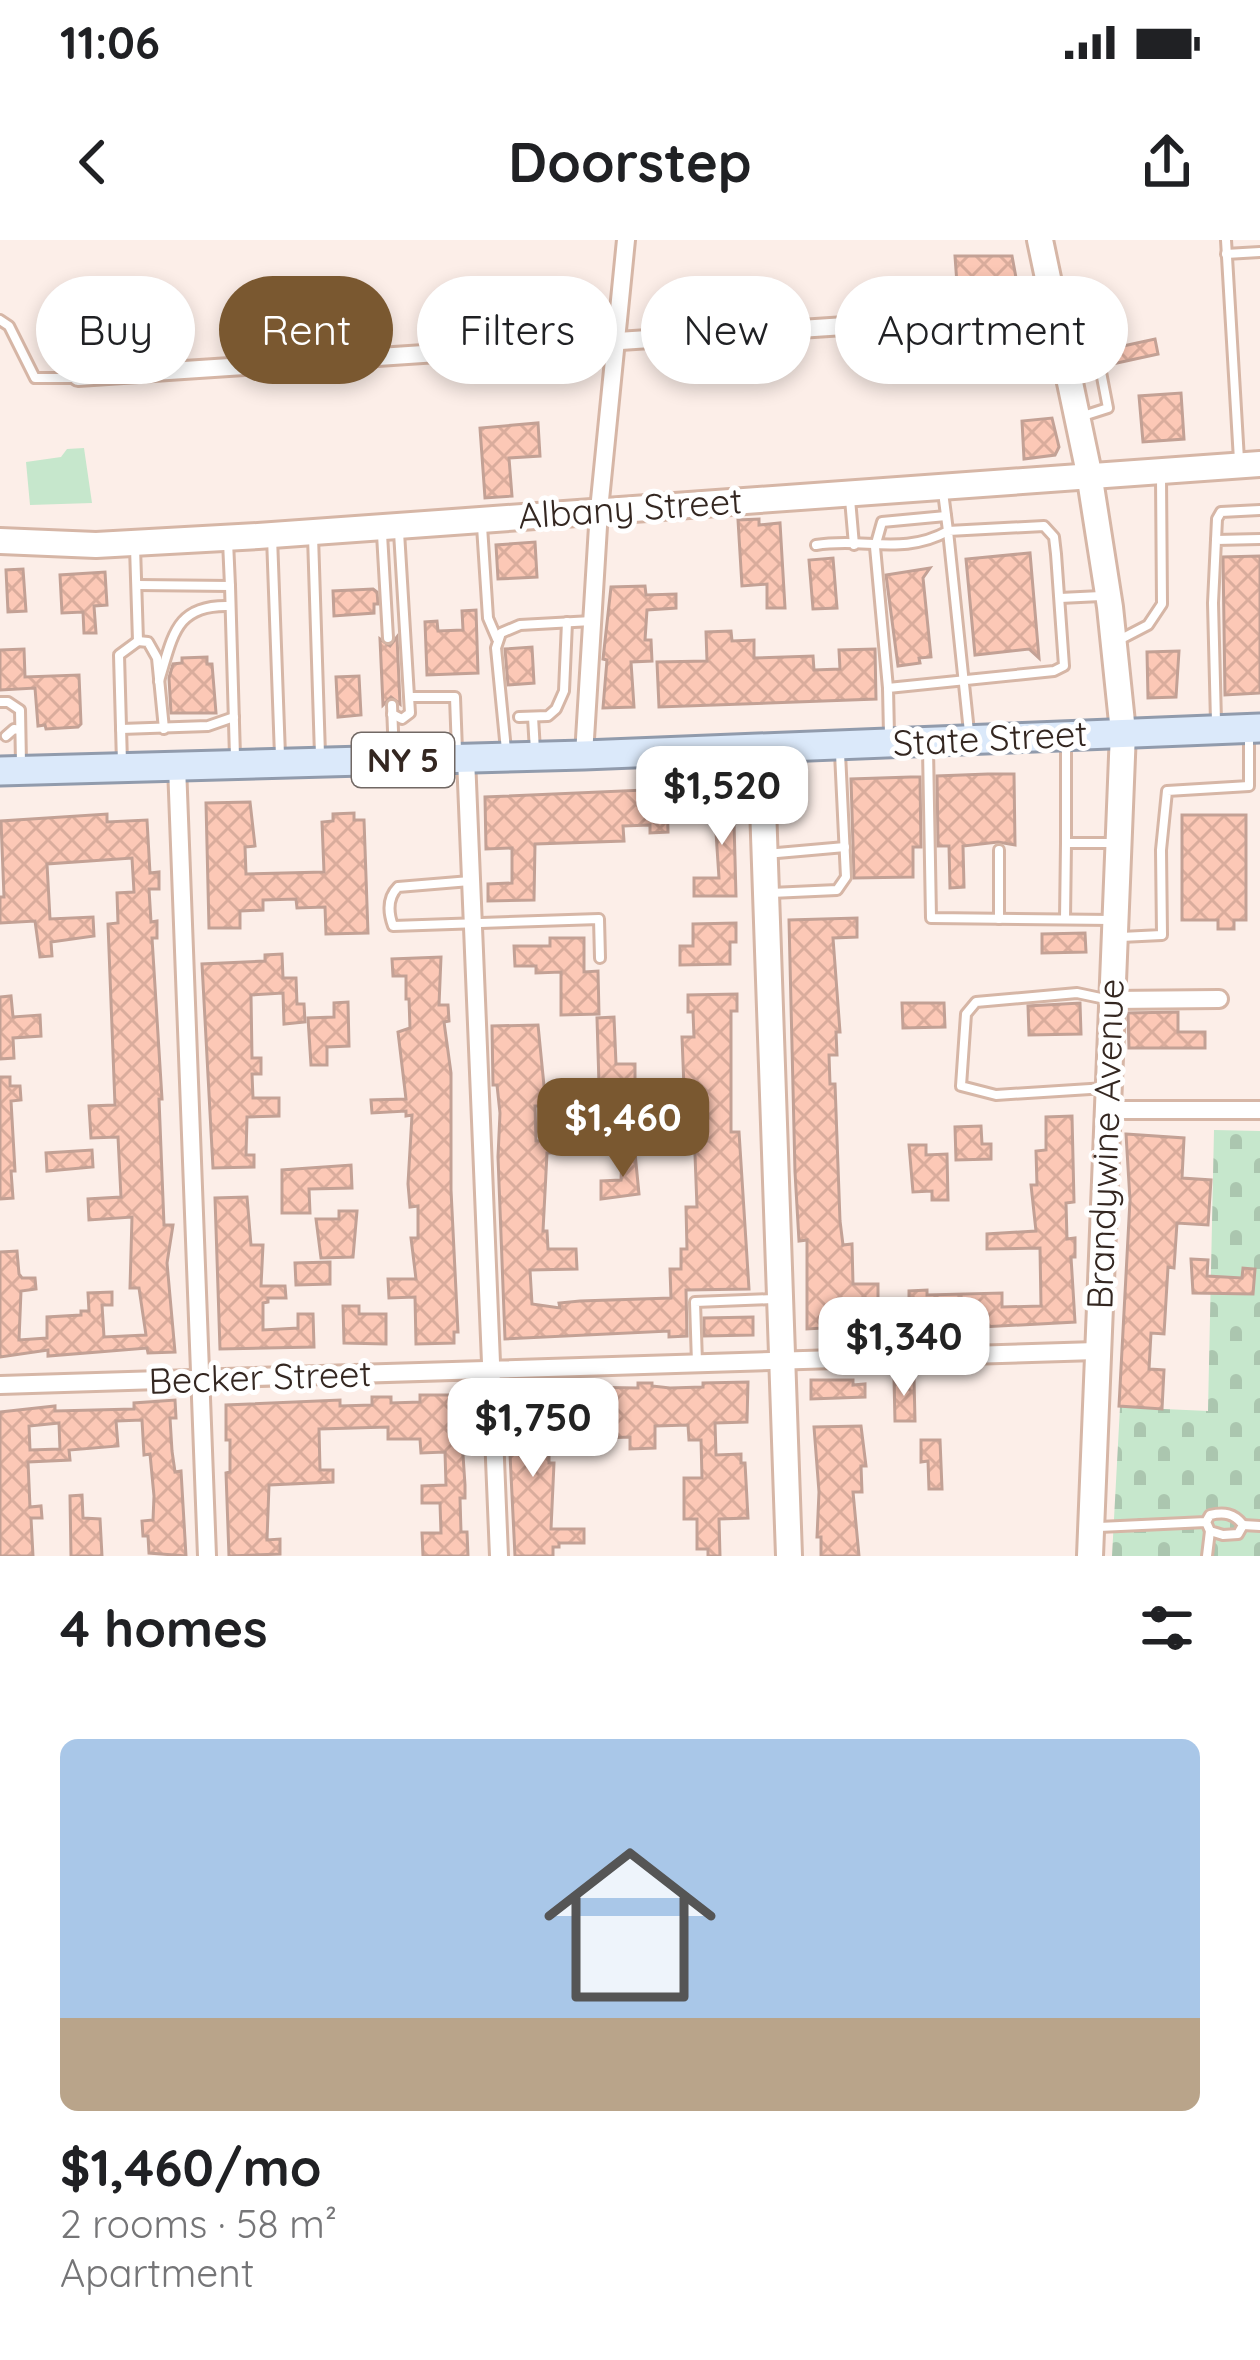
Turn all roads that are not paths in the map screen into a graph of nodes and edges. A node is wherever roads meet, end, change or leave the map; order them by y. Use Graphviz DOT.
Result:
graph roads {
  1 [pos="626,240"];
  2 [pos="1040,240"];
  3 [pos="1226,240"];
  4 [pos="1260,252"];
  5 [pos="1226,254"];
  6 [pos="1048,276"];
  7 [pos="0,320"];
  8 [pos="835,327"];
  9 [pos="617,341"];
  10 [pos="417,354"];
  11 [pos="195,369"];
  12 [pos="36,378"];
  13 [pos="612,384"];
  14 [pos="1070,384"];
  15 [pos="1250,464"];
  16 [pos="1160,470"];
  17 [pos="1089,473"];
  18 [pos="942,484"];
  19 [pos="849,491"];
  20 [pos="599,510"];
  21 [pos="1260,510"];
  22 [pos="946,516"];
  23 [pos="481,519"];
  24 [pos="390,526"];
  25 [pos="948,531"];
  26 [pos="313,532"];
  27 [pos="272,535"];
  28 [pos="228,537"];
  29 [pos="1260,539"];
  30 [pos="1216,540"];
  31 [pos="0,541"];
  32 [pos="135,543"];
  33 [pos="854,544"];
  34 [pos="817,545"];
  35 [pos="875,547"];
  36 [pos="138,585"];
  37 [pos="230,586"];
  38 [pos="1109,596"];
  39 [pos="1060,598"];
  40 [pos="230,606"];
  41 [pos="592,621"];
  42 [pos="567,622"];
  43 [pos="388,638"];
  44 [pos="497,639"];
  45 [pos="138,641"];
  46 [pos="1114,643"];
  47 [pos="159,680"];
  48 [pos="964,680"];
  49 [pos="888,688"];
  50 [pos="564,691"];
  51 [pos="588,692"];
  52 [pos="410,698"];
  53 [pos="0,702"];
  54 [pos="519,717"];
  55 [pos="533,717"];
  56 [pos="234,718"];
  57 [pos="5,722"];
  58 [pos="1254,728"];
  59 [pos="122,729"];
  60 [pos="164,729"];
  61 [pos="1216,729"];
  62 [pos="17,730"];
  63 [pos="1123,732"];
  64 [pos="1066,734"];
  65 [pos="6,736"];
  66 [pos="969,739"];
  67 [pos="927,741"];
  68 [pos="890,743"];
  69 [pos="840,746"];
  70 [pos="761,749"];
  71 [pos="584,755"];
  72 [pos="521,757"];
  73 [pos="462,759"];
  74 [pos="394,760"];
  75 [pos="320,762"];
  76 [pos="235,764"];
  77 [pos="280,764"];
  78 [pos="177,766"];
  79 [pos="122,768"];
  80 [pos="11,771"];
  81 [pos="1066,842"];
  82 [pos="1118,843"];
  83 [pos="845,847"];
  84 [pos="999,850"];
  85 [pos="765,854"];
  86 [pos="472,881"];
  87 [pos="766,893"];
  88 [pos="999,919"];
  89 [pos="1065,920"];
  90 [pos="473,923"];
  91 [pos="1114,929"];
  92 [pos="600,958"];
  93 [pos="1220,999"];
  94 [pos="1111,1000"];
  95 [pos="1108,1099"];
  96 [pos="1260,1110"];
  97 [pos="781,1299"];
  98 [pos="1096,1351"];
  99 [pos="783,1360"];
  100 [pos="697,1363"];
  101 [pos="492,1370"];
  102 [pos="200,1378"];
  103 [pos="0,1385"];
  104 [pos="1243,1525"];
  105 [pos="1260,1526"];
  106 [pos="1091,1527"];
  107 [pos="1208,1527"];
  108 [pos="207,1556"];
  109 [pos="499,1556"];
  110 [pos="789,1556"];
  111 [pos="1090,1556"];
  112 [pos="1207,1556"];
  1 -- 9 [label="street"];
  2 -- 6 [label="street, Brandywine Avenue"];
  3 -- 5 [label="lane"];
  4 -- 5 [label="lane"];
  5 -- 15 [label="lane"];
  7 -- 12 [label="lane"];
  8 -- 9 [label="street"];
  10 -- 11 [label="street"];
  13 -- 20 [label="street"];
  14 -- 17 [label="street, Brandywine Avenue"];
  15 -- 16 [label="street, Albany Street"];
  16 -- 17 [label="street, Albany Street"];
  16 -- 46 [label="lane"];
  17 -- 18 [label="street, Albany Street"];
  17 -- 38 [label="street, Brandywine Avenue"];
  18 -- 19 [label="street, Albany Street"];
  18 -- 22 [label="lane"];
  19 -- 20 [label="street, Albany Street"];
  19 -- 33 [label="lane"];
  20 -- 23 [label="street, Albany Street"];
  20 -- 41 [label="street"];
  21 -- 30 [label="lane"];
  22 -- 25 [label="lane"];
  22 -- 35 [label="lane"];
  23 -- 24 [label="street, Albany Street"];
  23 -- 44 [label="lane"];
  24 -- 26 [label="street, Albany Street"];
  24 -- 43 [label="lane"];
  24 -- 52 [label="lane"];
  25 -- 35 [label="lane"];
  25 -- 39 [label="lane"];
  25 -- 48 [label="lane"];
  26 -- 27 [label="street, Albany Street"];
  26 -- 75 [label="lane"];
  27 -- 28 [label="street, Albany Street"];
  27 -- 77 [label="lane"];
  28 -- 32 [label="street, Albany Street"];
  28 -- 37 [label="lane"];
  29 -- 30 [label="lane"];
  30 -- 61 [label="lane"];
  31 -- 32 [label="street, Albany Street"];
  32 -- 36 [label="lane"];
  33 -- 34 [label="lane"];
  33 -- 35 [label="lane"];
  35 -- 49 [label="lane"];
  36 -- 37 [label="lane"];
  36 -- 45 [label="lane"];
  37 -- 40 [label="lane"];
  38 -- 39 [label="lane"];
  38 -- 46 [label="street, Brandywine Avenue"];
  39 -- 48 [label="lane"];
  40 -- 47 [label="lane"];
  40 -- 56 [label="lane"];
  41 -- 42 [label="lane"];
  41 -- 51 [label="street"];
  42 -- 44 [label="lane"];
  42 -- 50 [label="lane"];
  44 -- 72 [label="lane"];
  45 -- 47 [label="lane"];
  45 -- 59 [label="lane"];
  46 -- 63 [label="street, Brandywine Avenue"];
  47 -- 60 [label="lane"];
  48 -- 49 [label="lane"];
  48 -- 66 [label="lane"];
  49 -- 68 [label="lane"];
  50 -- 51 [label="lane"];
  50 -- 55 [label="lane"];
  51 -- 71 [label="street"];
  52 -- 73 [label="lane"];
  52 -- 74 [label="lane"];
  53 -- 62 [label="lane"];
  54 -- 55 [label="lane"];
  55 -- 72 [label="lane"];
  56 -- 60 [label="lane"];
  56 -- 76 [label="lane"];
  57 -- 62 [label="lane"];
  58 -- 61 [label="main road, State Street / NY 5"];
  58 -- 91 [label="lane"];
  59 -- 60 [label="lane"];
  59 -- 79 [label="lane"];
  61 -- 63 [label="main road, State Street / NY 5"];
  62 -- 65 [label="lane"];
  62 -- 80 [label="lane"];
  63 -- 64 [label="main road, State Street / NY 5"];
  63 -- 82 [label="street, Brandywine Avenue"];
  64 -- 66 [label="main road, State Street / NY 5"];
  64 -- 81 [label="lane"];
  66 -- 67 [label="main road, State Street / NY 5"];
  67 -- 68 [label="main road, State Street / NY 5"];
  67 -- 88 [label="lane"];
  68 -- 69 [label="main road, State Street / NY 5"];
  69 -- 70 [label="main road, State Street / NY 5"];
  69 -- 83 [label="lane"];
  70 -- 71 [label="main road, State Street / NY 5"];
  70 -- 85 [label="street"];
  71 -- 72 [label="main road, State Street / NY 5"];
  72 -- 73 [label="main road, State Street / NY 5"];
  73 -- 74 [label="main road, State Street / NY 5"];
  73 -- 86 [label="street"];
  74 -- 75 [label="main road, State Street / NY 5"];
  75 -- 77 [label="main road, State Street / NY 5"];
  76 -- 77 [label="main road, State Street / NY 5"];
  76 -- 78 [label="main road, State Street / NY 5"];
  78 -- 79 [label="main road, State Street / NY 5"];
  78 -- 102 [label="street"];
  79 -- 80 [label="main road, State Street / NY 5"];
  81 -- 82 [label="lane"];
  81 -- 89 [label="lane"];
  82 -- 91 [label="street, Brandywine Avenue"];
  83 -- 85 [label="lane"];
  83 -- 87 [label="lane"];
  84 -- 88 [label="lane"];
  85 -- 87 [label="street"];
  86 -- 90 [label="street"];
  86 -- 90 [label="lane"];
  87 -- 97 [label="street"];
  88 -- 89 [label="lane"];
  89 -- 91 [label="lane"];
  90 -- 92 [label="lane"];
  90 -- 101 [label="street"];
  91 -- 94 [label="street, Brandywine Avenue"];
  93 -- 94 [label="street"];
  94 -- 95 [label="street, Brandywine Avenue"];
  94 -- 95 [label="lane"];
  95 -- 96 [label="street"];
  95 -- 98 [label="street, Brandywine Avenue"];
  97 -- 99 [label="street"];
  97 -- 100 [label="lane"];
  98 -- 99 [label="street, Becker Street"];
  98 -- 106 [label="street, Brandywine Avenue"];
  99 -- 100 [label="street, Becker Street"];
  99 -- 110 [label="street"];
  100 -- 101 [label="street, Becker Street"];
  101 -- 102 [label="street, Becker Street"];
  101 -- 109 [label="street"];
  102 -- 103 [label="street, Becker Street"];
  102 -- 108 [label="street"];
  104 -- 105 [label="lane"];
  104 -- 107 [label="lane"];
  104 -- 107 [label="lane"];
  106 -- 107 [label="lane"];
  106 -- 111 [label="street, Brandywine Avenue"];
  107 -- 112 [label="lane"];
}
